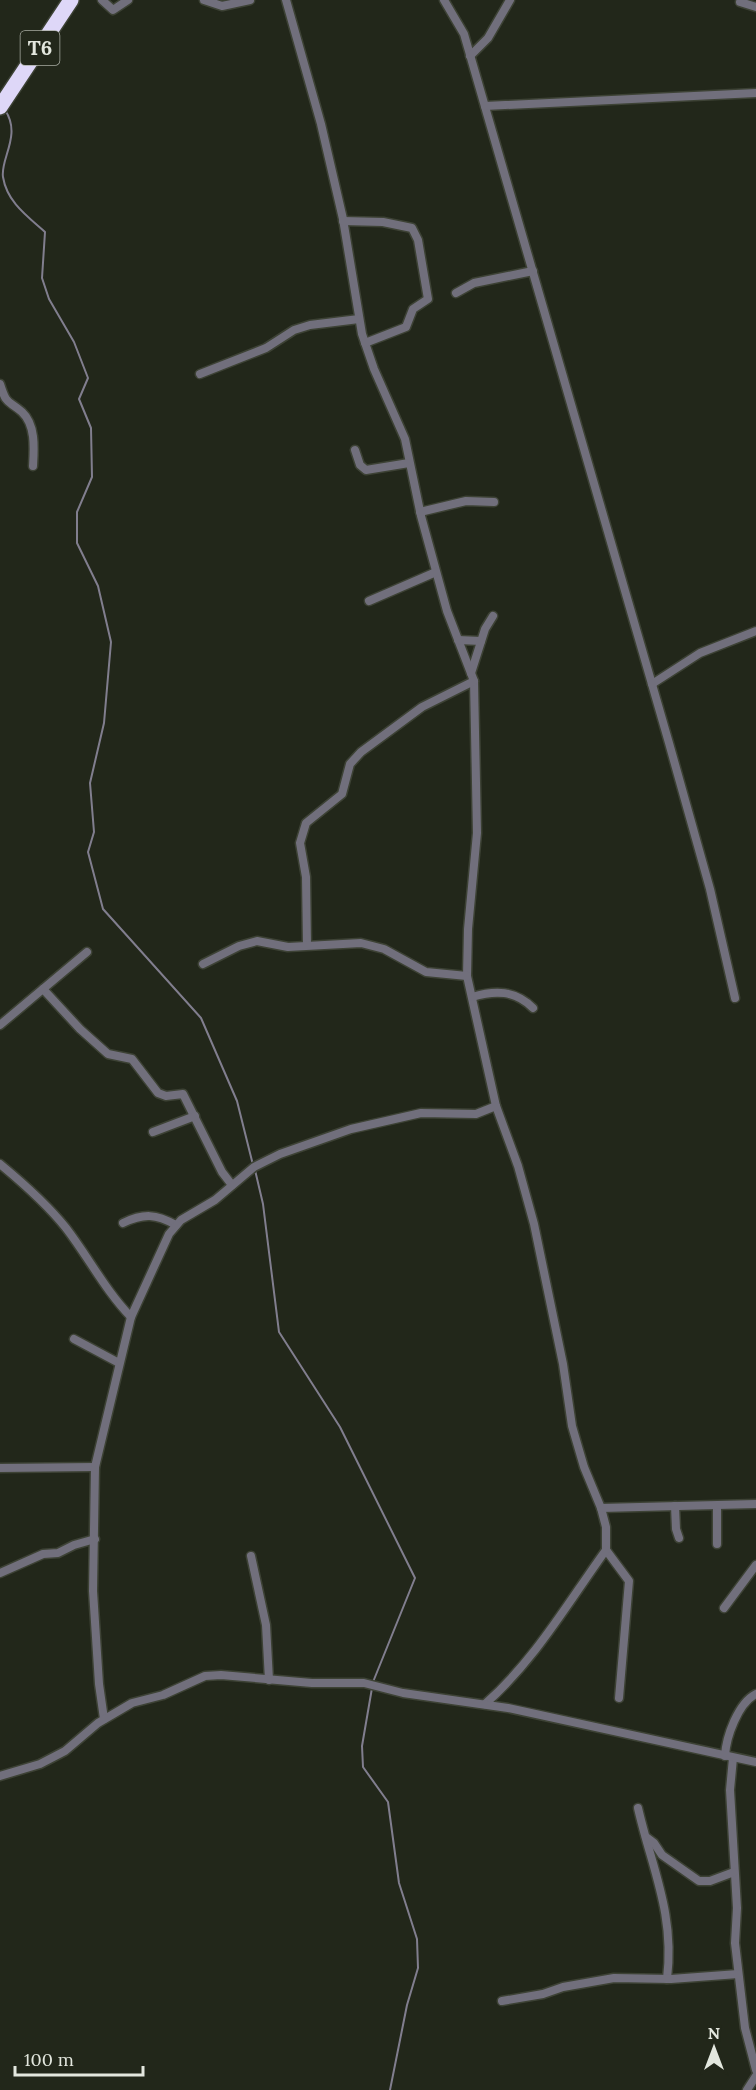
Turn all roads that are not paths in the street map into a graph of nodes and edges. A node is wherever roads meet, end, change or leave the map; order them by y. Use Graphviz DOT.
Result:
graph roads {
  1 [pos="71,0"];
  2 [pos="102,0"];
  3 [pos="128,0"];
  4 [pos="204,0"];
  5 [pos="250,0"];
  6 [pos="286,0"];
  7 [pos="444,0"];
  8 [pos="510,0"];
  9 [pos="740,2"];
  10 [pos="756,7"];
  11 [pos="470,56"];
  12 [pos="756,93"];
  13 [pos="4,101"];
  14 [pos="485,106"];
  15 [pos="343,221"];
  16 [pos="534,271"];
  17 [pos="456,293"];
  18 [pos="360,319"];
  19 [pos="365,343"];
  20 [pos="200,374"];
  21 [pos="0,384"];
  22 [pos="355,450"];
  23 [pos="409,462"];
  24 [pos="33,466"];
  25 [pos="494,502"];
  26 [pos="420,512"];
  27 [pos="436,572"];
  28 [pos="369,601"];
  29 [pos="493,616"];
  30 [pos="756,632"];
  31 [pos="458,640"];
  32 [pos="481,641"];
  33 [pos="473,677"];
  34 [pos="652,684"];
  35 [pos="307,945"];
  36 [pos="87,952"];
  37 [pos="203,964"];
  38 [pos="467,976"];
  39 [pos="44,988"];
  40 [pos="472,997"];
  41 [pos="735,998"];
  42 [pos="533,1008"];
  43 [pos="0,1025"];
  44 [pos="496,1106"];
  45 [pos="195,1116"];
  46 [pos="153,1132"];
  47 [pos="0,1164"];
  48 [pos="232,1185"];
  49 [pos="123,1223"];
  50 [pos="176,1225"];
  51 [pos="131,1317"];
  52 [pos="74,1339"];
  53 [pos="119,1363"];
  54 [pos="95,1467"];
  55 [pos="0,1468"];
  56 [pos="756,1504"];
  57 [pos="675,1506"];
  58 [pos="717,1506"];
  59 [pos="601,1508"];
  60 [pos="680,1538"];
  61 [pos="95,1539"];
  62 [pos="717,1544"];
  63 [pos="606,1550"];
  64 [pos="251,1556"];
  65 [pos="756,1565"];
  66 [pos="0,1573"];
  67 [pos="723,1608"];
  68 [pos="269,1680"];
  69 [pos="756,1694"];
  70 [pos="619,1698"];
  71 [pos="484,1704"];
  72 [pos="104,1719"];
  73 [pos="729,1757"];
  74 [pos="756,1762"];
  75 [pos="0,1776"];
  76 [pos="638,1808"];
  77 [pos="646,1837"];
  78 [pos="734,1872"];
  79 [pos="738,1974"];
  80 [pos="668,1979"];
  81 [pos="502,2001"];
  82 [pos="756,2070"];
  83 [pos="756,2076"];
  84 [pos="747,2090"];
  1 -- 13 [label="highway, T6"];
  2 -- 3 [label="street"];
  4 -- 5 [label="street"];
  6 -- 15 [label="street"];
  7 -- 11 [label="street"];
  8 -- 11 [label="street"];
  9 -- 10 [label="street"];
  11 -- 14 [label="street"];
  12 -- 14 [label="street"];
  14 -- 16 [label="street"];
  15 -- 18 [label="street"];
  15 -- 19 [label="street"];
  16 -- 17 [label="street"];
  16 -- 34 [label="street"];
  18 -- 19 [label="street"];
  18 -- 20 [label="street"];
  19 -- 23 [label="street"];
  21 -- 24 [label="street"];
  22 -- 23 [label="street"];
  23 -- 26 [label="street"];
  25 -- 26 [label="street"];
  26 -- 27 [label="street"];
  27 -- 28 [label="street"];
  27 -- 31 [label="street"];
  29 -- 32 [label="street"];
  30 -- 34 [label="street"];
  31 -- 32 [label="street"];
  31 -- 33 [label="street"];
  32 -- 33 [label="street"];
  33 -- 35 [label="street"];
  33 -- 38 [label="street"];
  34 -- 41 [label="street"];
  35 -- 37 [label="street"];
  35 -- 38 [label="street"];
  36 -- 39 [label="street"];
  38 -- 40 [label="street"];
  39 -- 43 [label="street"];
  39 -- 45 [label="street"];
  40 -- 42 [label="street"];
  40 -- 44 [label="street"];
  44 -- 48 [label="street"];
  44 -- 59 [label="street"];
  45 -- 46 [label="street"];
  45 -- 48 [label="street"];
  47 -- 51 [label="street"];
  48 -- 50 [label="street"];
  49 -- 50 [label="street"];
  50 -- 51 [label="street"];
  51 -- 53 [label="street"];
  52 -- 53 [label="street"];
  53 -- 54 [label="street"];
  54 -- 55 [label="street"];
  54 -- 61 [label="street"];
  56 -- 58 [label="street"];
  57 -- 58 [label="street"];
  57 -- 59 [label="street"];
  57 -- 60 [label="street"];
  58 -- 62 [label="street"];
  59 -- 63 [label="street"];
  61 -- 66 [label="street"];
  61 -- 72 [label="street"];
  63 -- 70 [label="street"];
  63 -- 71 [label="street"];
  64 -- 68 [label="street"];
  65 -- 67 [label="street"];
  68 -- 71 [label="street"];
  68 -- 72 [label="street"];
  69 -- 73 [label="street"];
  71 -- 73 [label="street"];
  72 -- 75 [label="street"];
  73 -- 74 [label="street"];
  73 -- 78 [label="street"];
  76 -- 77 [label="street"];
  77 -- 78 [label="street"];
  77 -- 80 [label="street"];
  78 -- 79 [label="street"];
  79 -- 80 [label="street"];
  79 -- 82 [label="street"];
  80 -- 81 [label="street"];
  83 -- 84 [label="street"];
}
